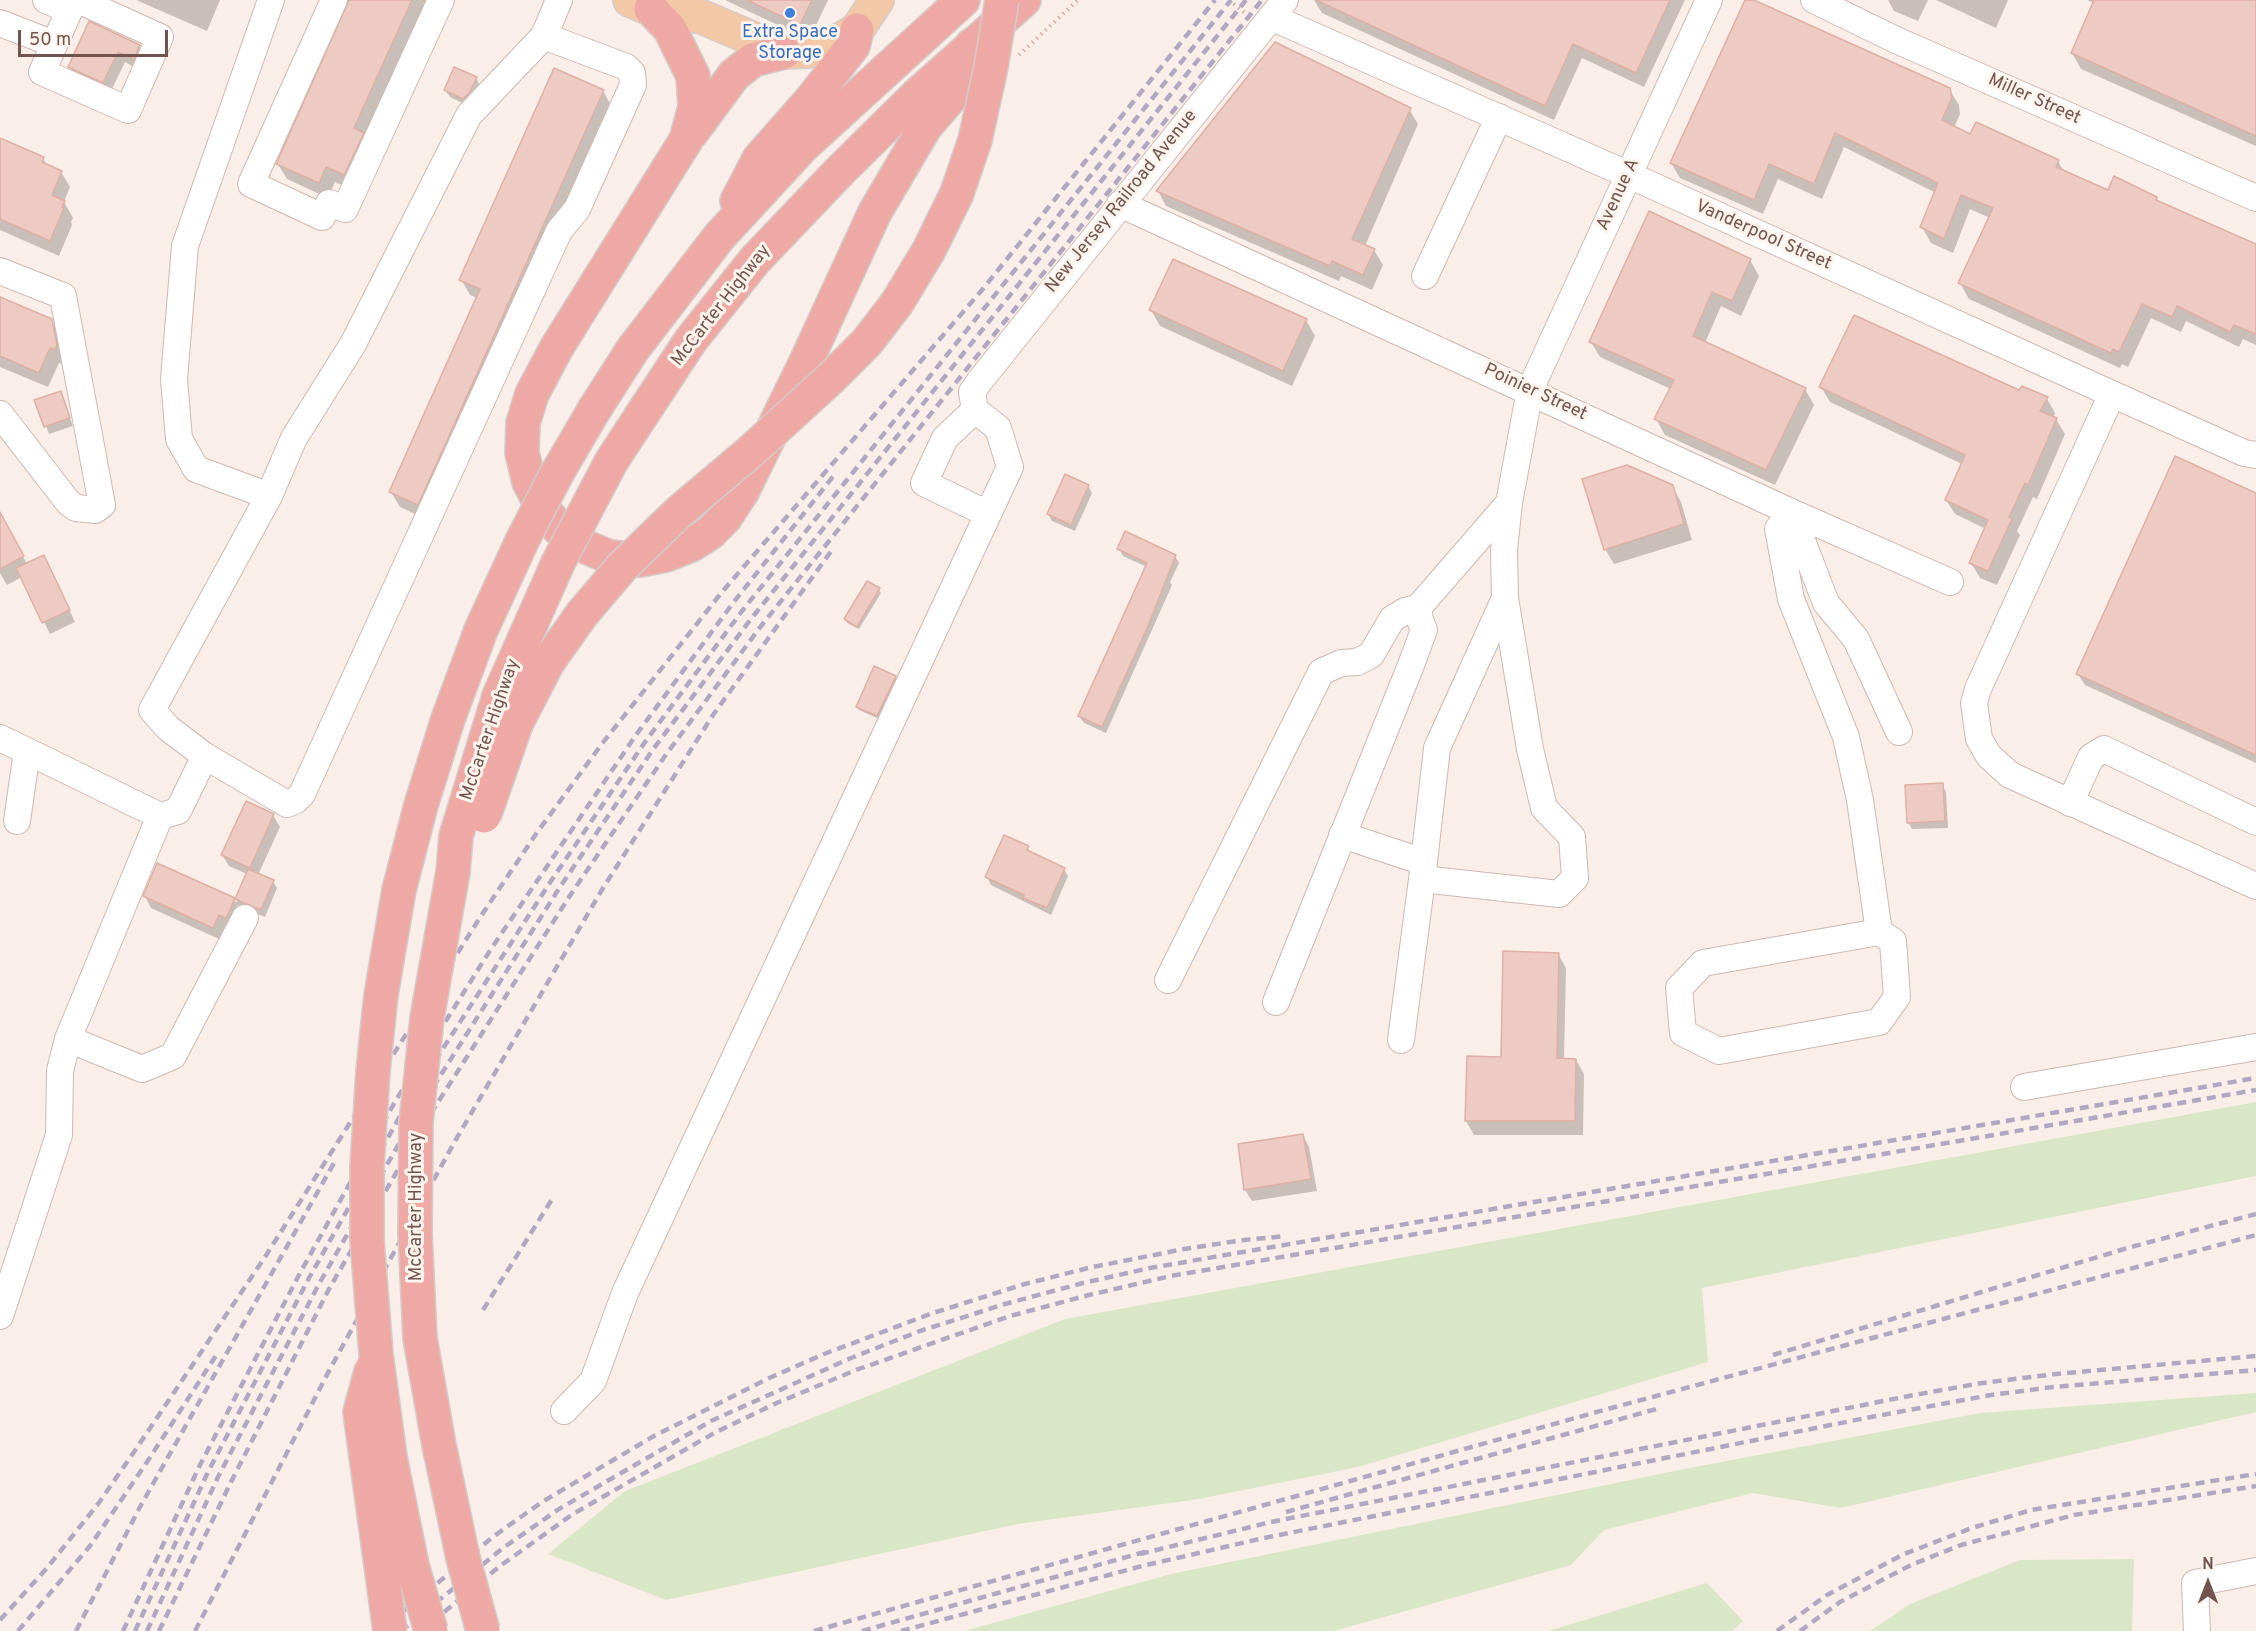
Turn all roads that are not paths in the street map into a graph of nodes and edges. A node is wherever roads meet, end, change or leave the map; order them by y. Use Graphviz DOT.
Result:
graph roads {
  1 [pos="271,0"];
  2 [pos="334,0"];
  3 [pos="441,0"];
  4 [pos="559,0"];
  5 [pos="877,0"];
  6 [pos="963,0"];
  7 [pos="1002,0"];
  8 [pos="1024,0"];
  9 [pos="1709,0"];
  10 [pos="1814,0"];
  11 [pos="67,3"];
  12 [pos="640,5"];
  13 [pos="1278,8"];
  14 [pos="0,23"];
  15 [pos="857,30"];
  16 [pos="0,34"];
  17 [pos="544,36"];
  18 [pos="972,45"];
  19 [pos="52,50"];
  20 [pos="784,52"];
  21 [pos="1499,117"];
  22 [pos="686,140"];
  23 [pos="1629,175"];
  24 [pos="2256,198"];
  25 [pos="1120,204"];
  26 [pos="719,237"];
  27 [pos="0,271"];
  28 [pos="1425,276"];
  29 [pos="1530,390"];
  30 [pos="2112,394"];
  31 [pos="975,410"];
  32 [pos="0,414"];
  33 [pos="2256,455"];
  34 [pos="269,496"];
  35 [pos="1509,503"];
  36 [pos="1791,512"];
  37 [pos="988,514"];
  38 [pos="1950,582"];
  39 [pos="1505,598"];
  40 [pos="1418,608"];
  41 [pos="1899,732"];
  42 [pos="0,738"];
  43 [pos="27,751"];
  44 [pos="205,756"];
  45 [pos="2070,803"];
  46 [pos="160,816"];
  47 [pos="17,821"];
  48 [pos="2256,822"];
  49 [pos="1342,836"];
  50 [pos="1423,871"];
  51 [pos="453,872"];
  52 [pos="2256,886"];
  53 [pos="245,918"];
  54 [pos="1879,932"];
  55 [pos="1168,980"];
  56 [pos="1276,1002"];
  57 [pos="68,1039"];
  58 [pos="1401,1040"];
  59 [pos="2256,1047"];
  60 [pos="2024,1086"];
  61 [pos="0,1316"];
  62 [pos="376,1354"];
  63 [pos="564,1411"];
  64 [pos="2256,1571"];
  65 [pos="390,1631"];
  66 [pos="431,1631"];
  67 [pos="483,1631"];
  68 [pos="2197,1631"];
  1 -- 34 [label="street"];
  2 -- 3 [label="street"];
  4 -- 17 [label="street"];
  5 -- 15 [label="main road"];
  6 -- 26 [label="highway"];
  7 -- 51 [label="highway, bridge"];
  8 -- 18 [label="highway, McCarter Highway"];
  9 -- 23 [label="street, Avenue A"];
  10 -- 24 [label="street, Miller Street"];
  11 -- 19 [label="street"];
  11 -- 19 [label="street"];
  12 -- 20 [label="main road"];
  12 -- 22 [label="highway"];
  13 -- 21 [label="street, Vanderpool Street"];
  13 -- 25 [label="street, New Jersey Railroad Avenue"];
  14 -- 19 [label="street"];
  15 -- 20 [label="main road"];
  15 -- 26 [label="highway"];
  16 -- 19 [label="street"];
  17 -- 34 [label="street"];
  17 -- 44 [label="street"];
  18 -- 22 [label="highway"];
  18 -- 51 [label="highway, McCarter Highway, bridge"];
  20 -- 22 [label="highway"];
  21 -- 23 [label="street, Vanderpool Street"];
  21 -- 28 [label="street"];
  23 -- 29 [label="street, Avenue A"];
  23 -- 30 [label="street, Vanderpool Street"];
  25 -- 29 [label="street, Poinier Street"];
  25 -- 31 [label="street, New Jersey Railroad Avenue"];
  26 -- 62 [label="highway, bridge"];
  27 -- 32 [label="street"];
  29 -- 35 [label="street, Avenue A"];
  29 -- 36 [label="street, Poinier Street"];
  30 -- 33 [label="street, Vanderpool Street"];
  30 -- 45 [label="street"];
  31 -- 37 [label="street"];
  31 -- 37 [label="street"];
  34 -- 44 [label="street"];
  35 -- 39 [label="street, Avenue A"];
  35 -- 40 [label="street"];
  36 -- 38 [label="street, Poinier Street"];
  36 -- 41 [label="street"];
  36 -- 54 [label="street"];
  37 -- 63 [label="street"];
  39 -- 50 [label="street"];
  39 -- 50 [label="street, Avenue A"];
  40 -- 49 [label="street"];
  40 -- 55 [label="street"];
  42 -- 43 [label="street"];
  43 -- 46 [label="street"];
  43 -- 47 [label="street"];
  44 -- 46 [label="street"];
  45 -- 48 [label="street"];
  45 -- 52 [label="street"];
  46 -- 57 [label="street"];
  49 -- 50 [label="street"];
  49 -- 56 [label="street"];
  50 -- 58 [label="street"];
  51 -- 67 [label="highway, McCarter Highway, bridge"];
  53 -- 57 [label="street"];
  54 -- 54 [label="street"];
  57 -- 61 [label="street"];
  59 -- 60 [label="street"];
  62 -- 65 [label="highway, bridge"];
  62 -- 66 [label="highway, bridge"];
  64 -- 68 [label="street"];
}
